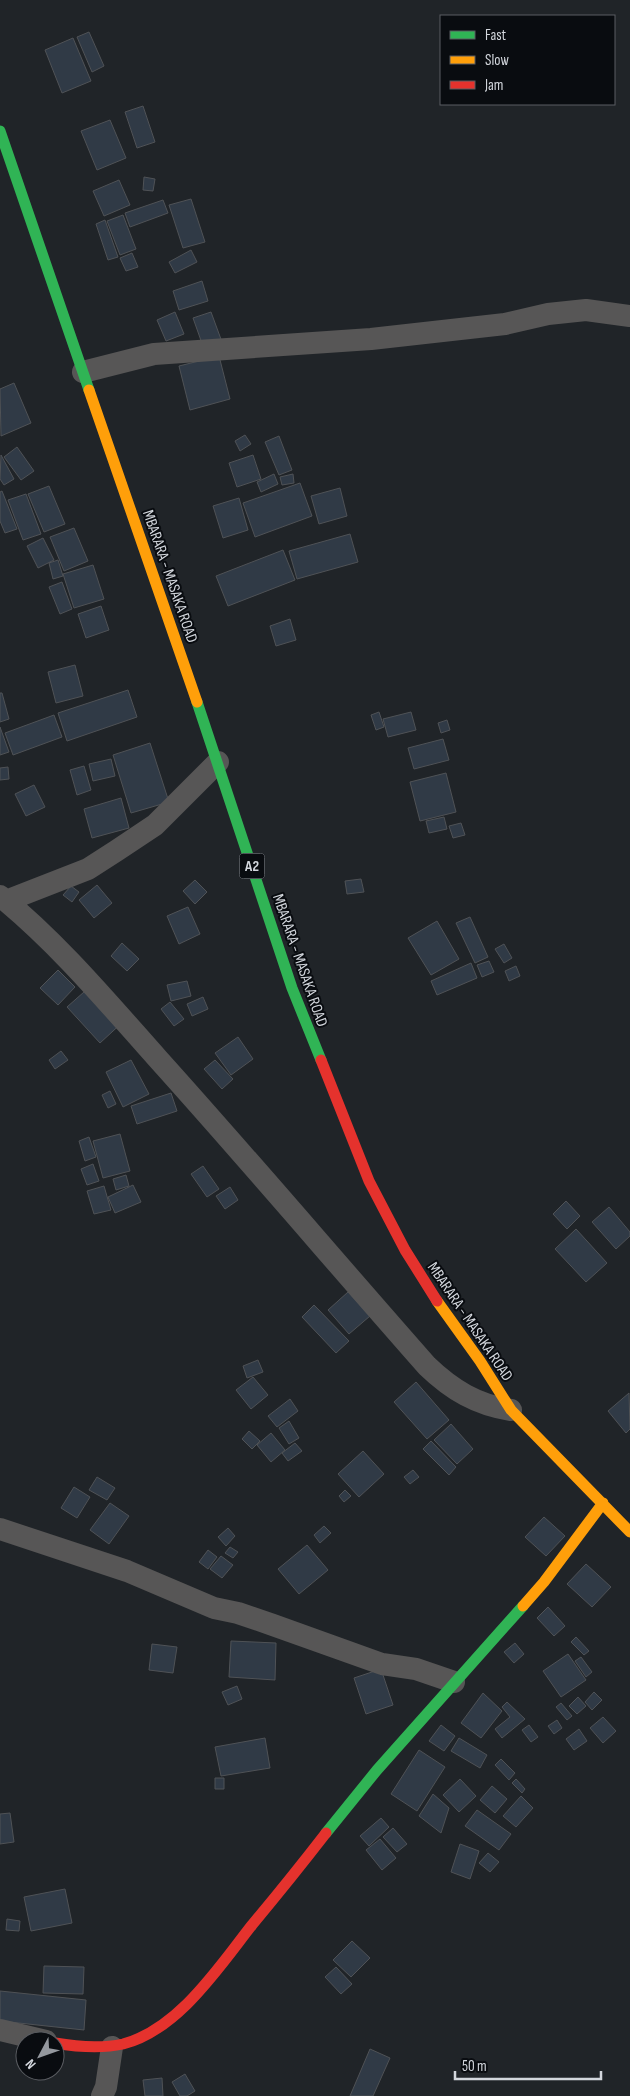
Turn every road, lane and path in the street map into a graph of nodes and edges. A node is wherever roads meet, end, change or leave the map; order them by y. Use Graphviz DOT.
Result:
graph roads {
  1 [pos="0,131"];
  2 [pos="630,316"];
  3 [pos="83,372"];
  4 [pos="218,762"];
  5 [pos="3,899"];
  6 [pos="511,1410"];
  7 [pos="602,1503"];
  8 [pos="0,1529"];
  9 [pos="630,1532"];
  10 [pos="454,1682"];
  11 [pos="0,2030"];
  12 [pos="15,2034"];
  13 [pos="65,2044"];
  14 [pos="112,2047"];
  15 [pos="102,2096"];
  1 -- 3 [label="main road, MBARARA - MASAKA ROAD / A2"];
  2 -- 3 [label="street"];
  3 -- 4 [label="main road, MBARARA - MASAKA ROAD / A2"];
  4 -- 5 [label="street"];
  4 -- 6 [label="main road, MBARARA - MASAKA ROAD / A2"];
  5 -- 6 [label="street"];
  6 -- 7 [label="main road, MBARARA - MASAKA ROAD / A2"];
  7 -- 9 [label="main road, MBARARA - MASAKA ROAD / A2"];
  7 -- 10 [label="main road"];
  8 -- 10 [label="street"];
  10 -- 14 [label="main road"];
  11 -- 12 [label="street"];
  13 -- 14 [label="main road"];
  14 -- 15 [label="street"];
}
